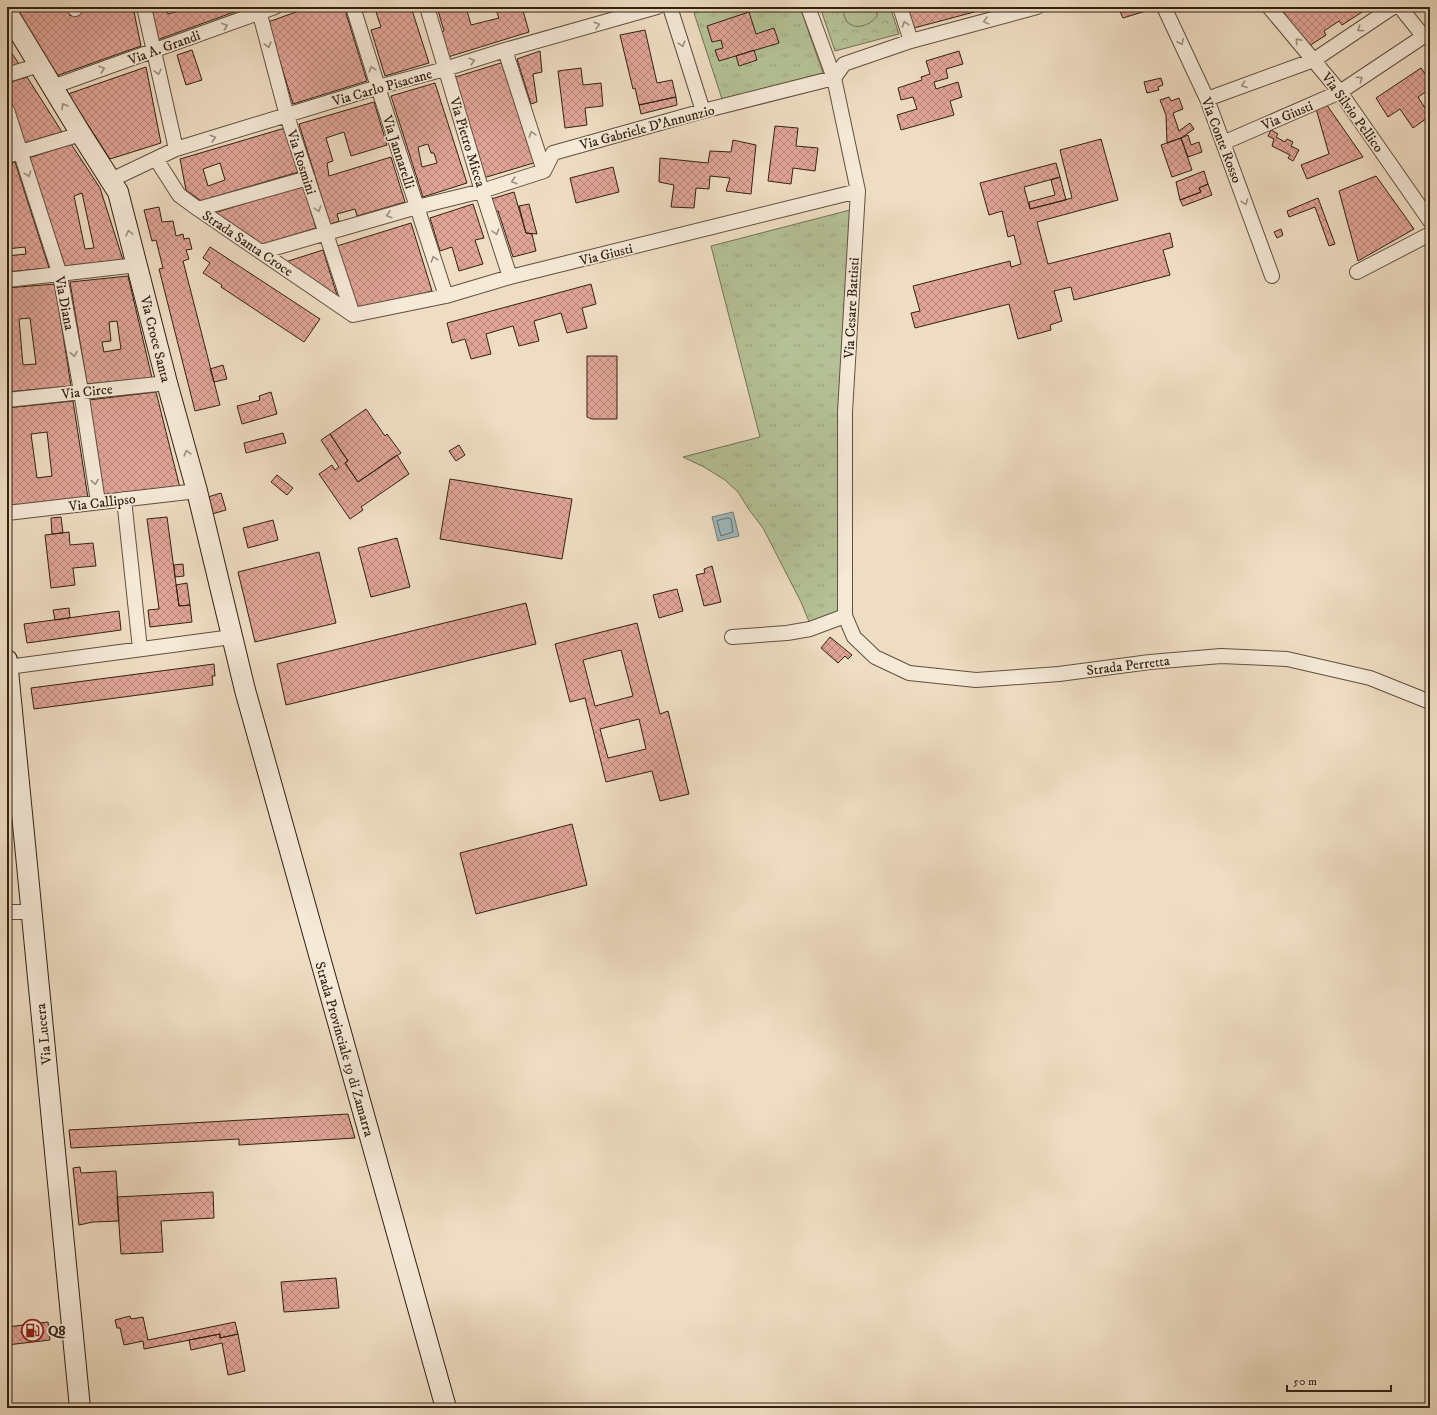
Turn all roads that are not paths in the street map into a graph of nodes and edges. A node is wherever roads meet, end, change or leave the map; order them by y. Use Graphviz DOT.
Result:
graph roads {
  1 [pos="144,7"];
  2 [pos="275,7"];
  3 [pos="353,7"];
  4 [pos="427,7"];
  5 [pos="657,7"];
  6 [pos="670,7"];
  7 [pos="808,7"];
  8 [pos="900,7"];
  9 [pos="1037,7"];
  10 [pos="1164,7"];
  11 [pos="1392,7"];
  12 [pos="1400,7"];
  13 [pos="1271,8"];
  14 [pos="259,10"];
  15 [pos="1004,11"];
  16 [pos="7,12"];
  17 [pos="1427,34"];
  18 [pos="911,41"];
  19 [pos="505,50"];
  20 [pos="154,51"];
  21 [pos="1314,60"];
  22 [pos="39,65"];
  23 [pos="445,69"];
  24 [pos="7,75"];
  25 [pos="834,78"];
  26 [pos="52,87"];
  27 [pos="378,87"];
  28 [pos="1340,92"];
  29 [pos="1207,99"];
  30 [pos="7,110"];
  31 [pos="703,111"];
  32 [pos="287,116"];
  33 [pos="80,134"];
  34 [pos="1223,143"];
  35 [pos="176,149"];
  36 [pos="21,152"];
  37 [pos="7,156"];
  38 [pos="156,159"];
  39 [pos="544,171"];
  40 [pos="308,178"];
  41 [pos="111,180"];
  42 [pos="858,190"];
  43 [pos="482,191"];
  44 [pos="418,207"];
  45 [pos="198,209"];
  46 [pos="1430,221"];
  47 [pos="326,233"];
  48 [pos="1430,234"];
  49 [pos="261,252"];
  50 [pos="137,266"];
  51 [pos="1357,272"];
  52 [pos="60,275"];
  53 [pos="1272,276"];
  54 [pos="510,277"];
  55 [pos="7,280"];
  56 [pos="446,296"];
  57 [pos="353,315"];
  58 [pos="167,383"];
  59 [pos="81,391"];
  60 [pos="7,400"];
  61 [pos="197,491"];
  62 [pos="124,499"];
  63 [pos="98,502"];
  64 [pos="7,513"];
  65 [pos="845,616"];
  66 [pos="232,637"];
  67 [pos="732,637"];
  68 [pos="140,649"];
  69 [pos="7,664"];
  70 [pos="245,690"];
  71 [pos="1430,702"];
  72 [pos="7,912"];
  73 [pos="32,912"];
  74 [pos="80,1408"];
  75 [pos="446,1408"];
  1 -- 20 [label="street"];
  2 -- 14 [label="street, Via A. Grandi"];
  27 -- 3 [label="street, Via Jannarelli, one-way"];
  4 -- 23 [label="street, Via Pietro Micca"];
  19 -- 5 [label="street, Via Carlo Pisacane, one-way"];
  6 -- 31 [label="street, one-way"];
  7 -- 25 [label="street, Via Cesare Battisti"];
  18 -- 8 [label="street, one-way"];
  9 -- 15 [label="street"];
  10 -- 29 [label="street, Via Conte Rosso, one-way"];
  11 -- 21 [label="street, one-way"];
  12 -- 17 [label="street"];
  21 -- 13 [label="street, Via Silvio Pellico, one-way"];
  20 -- 14 [label="street, Via A. Grandi, one-way"];
  14 -- 32 [label="street, Via Rosmini, one-way"];
  15 -- 18 [label="street, one-way"];
  16 -- 22 [label="street, Via Croce Santa"];
  28 -- 17 [label="street, Via Giusti, one-way"];
  18 -- 25 [label="street"];
  23 -- 19 [label="street, Via Carlo Pisacane, one-way"];
  39 -- 19 [label="street, one-way"];
  26 -- 20 [label="street, Via A. Grandi, one-way"];
  20 -- 35 [label="street, one-way"];
  21 -- 28 [label="street, Via Silvio Pellico"];
  21 -- 29 [label="street, one-way"];
  22 -- 24 [label="street"];
  22 -- 26 [label="street, Via Croce Santa"];
  23 -- 27 [label="street, Via Carlo Pisacane"];
  23 -- 43 [label="street, Via Pietro Micca"];
  25 -- 31 [label="street, Via Gabriele D'Annunzio"];
  25 -- 42 [label="street, Via Cesare Battisti"];
  33 -- 26 [label="street, Via Croce Santa, one-way"];
  27 -- 32 [label="street, Via Carlo Pisacane"];
  27 -- 44 [label="street, Via Jannarelli"];
  28 -- 34 [label="street, Via Giusti"];
  28 -- 46 [label="street, Via Silvio Pellico"];
  29 -- 34 [label="street, Via Conte Rosso"];
  30 -- 36 [label="street, Via Diana"];
  31 -- 39 [label="street, Via Gabriele D'Annunzio"];
  35 -- 32 [label="street, Via Carlo Pisacane, one-way"];
  32 -- 40 [label="street, Via Rosmini"];
  33 -- 36 [label="street"];
  33 -- 41 [label="street, Via Croce Santa"];
  34 -- 53 [label="street, Via Conte Rosso, one-way"];
  35 -- 38 [label="street, Via Carlo Pisacane"];
  36 -- 37 [label="street"];
  36 -- 52 [label="street, Via Diana, one-way"];
  38 -- 41 [label="street, Via Carlo Pisacane"];
  38 -- 45 [label="street, Strada Santa Croce"];
  39 -- 43 [label="street, one-way"];
  40 -- 45 [label="street"];
  40 -- 47 [label="street, Via Rosmini, one-way"];
  50 -- 41 [label="street, Via Croce Santa, one-way"];
  42 -- 54 [label="street, Via Giusti"];
  42 -- 65 [label="street, Via Cesare Battisti"];
  43 -- 44 [label="street"];
  43 -- 54 [label="street, Via Pietro Micca, one-way"];
  44 -- 47 [label="street, one-way"];
  56 -- 44 [label="street, Via Jannarelli, one-way"];
  45 -- 49 [label="street, Strada Santa Croce"];
  47 -- 49 [label="street"];
  47 -- 57 [label="street, Via Rosmini"];
  48 -- 51 [label="street"];
  49 -- 57 [label="street, Strada Santa Croce"];
  50 -- 52 [label="street"];
  50 -- 58 [label="street, Via Croce Santa"];
  52 -- 55 [label="street"];
  52 -- 59 [label="street, Via Diana, one-way"];
  54 -- 56 [label="street, Via Giusti"];
  56 -- 57 [label="street, Via Giusti"];
  58 -- 59 [label="street, Via Circe"];
  61 -- 58 [label="street, Via Croce Santa, one-way"];
  59 -- 60 [label="street, Via Circe"];
  59 -- 63 [label="street, Via Diana, one-way"];
  61 -- 62 [label="street, Via Callipso"];
  61 -- 66 [label="street, Via Croce Santa"];
  62 -- 63 [label="street, Via Callipso"];
  62 -- 68 [label="street"];
  63 -- 64 [label="street, Via Callipso"];
  65 -- 67 [label="street"];
  65 -- 71 [label="street, Strada Perretta"];
  66 -- 68 [label="street"];
  66 -- 70 [label="street, Via Croce Santa"];
  68 -- 69 [label="street"];
  69 -- 73 [label="street, Via Lucera"];
  70 -- 75 [label="street, Strada Provinciale 19 di Zamarra"];
  72 -- 73 [label="street"];
  73 -- 74 [label="street, Via Lucera"];
}
